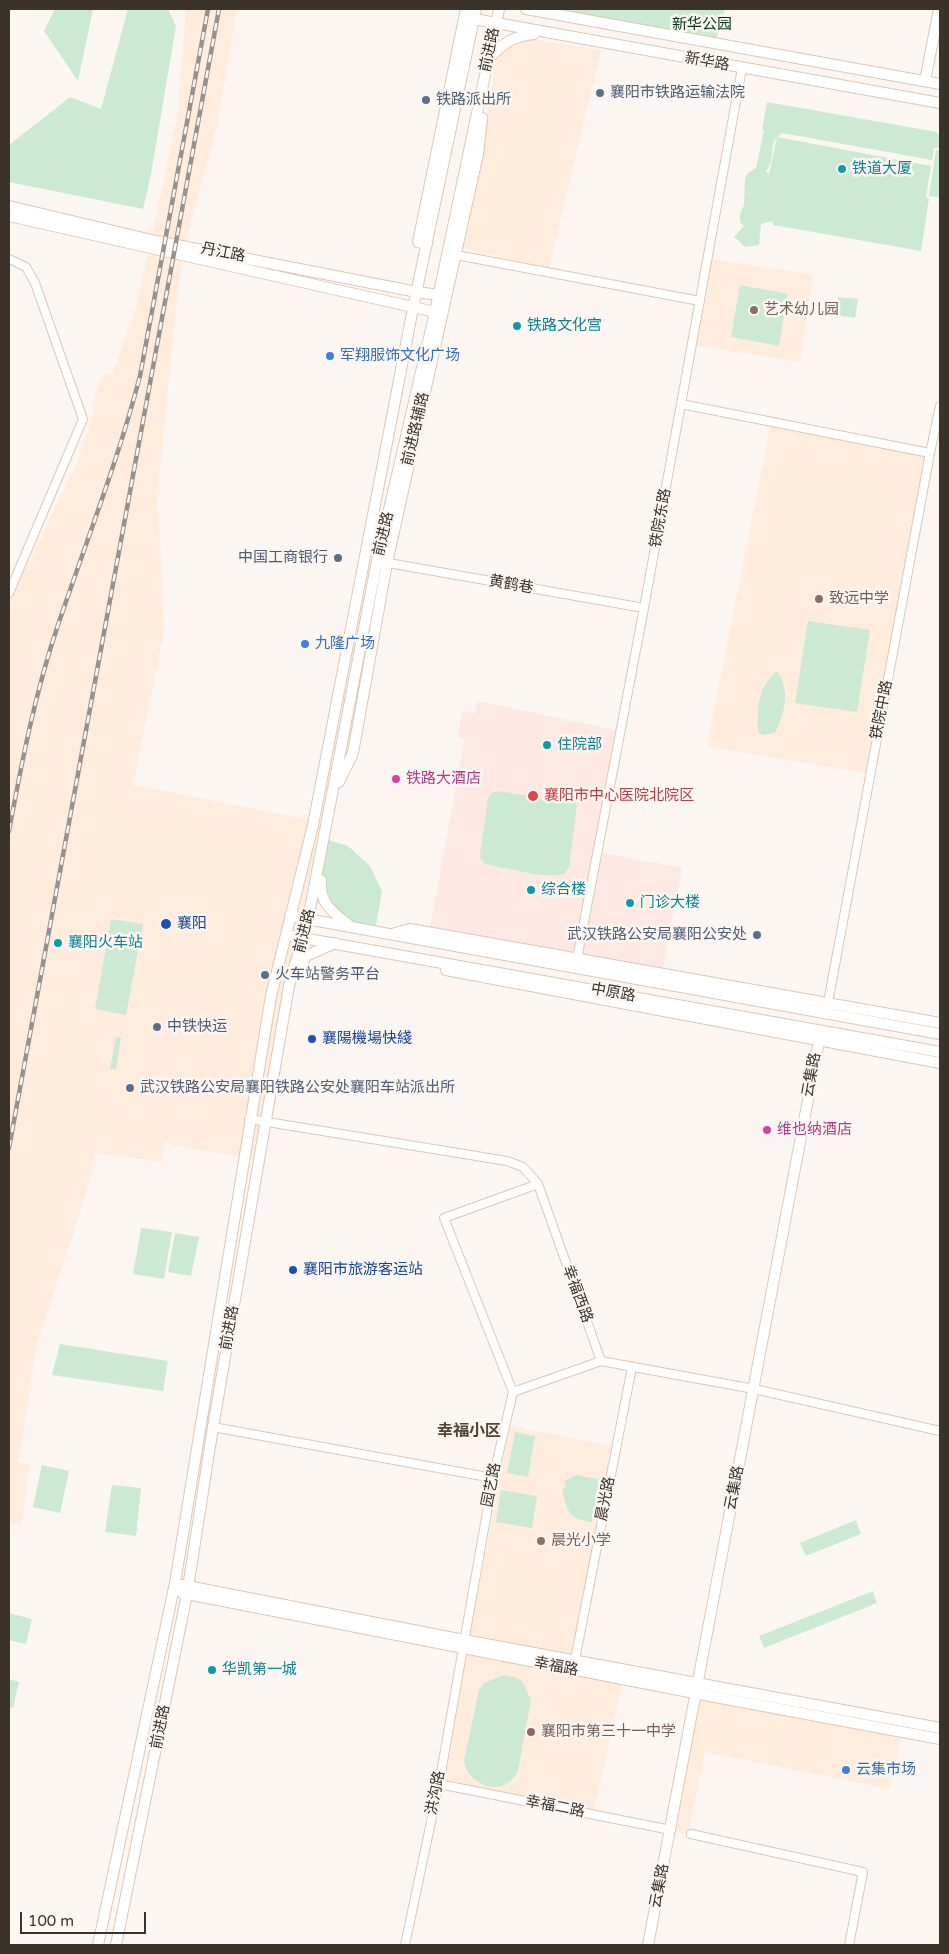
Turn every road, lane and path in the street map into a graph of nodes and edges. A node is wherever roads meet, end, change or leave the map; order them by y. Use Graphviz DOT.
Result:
graph roads {
  1 [pos="466,9"];
  2 [pos="499,9"];
  3 [pos="526,9"];
  4 [pos="939,9"];
  5 [pos="547,11"];
  6 [pos="475,14"];
  7 [pos="496,24"];
  8 [pos="544,32"];
  9 [pos="488,60"];
  10 [pos="742,68"];
  11 [pos="925,82"];
  12 [pos="940,84"];
  13 [pos="940,104"];
  14 [pos="9,206"];
  15 [pos="9,216"];
  16 [pos="427,244"];
  17 [pos="451,254"];
  18 [pos="9,259"];
  19 [pos="417,292"];
  20 [pos="439,295"];
  21 [pos="700,301"];
  22 [pos="413,308"];
  23 [pos="435,312"];
  24 [pos="681,404"];
  25 [pos="940,406"];
  26 [pos="930,453"];
  27 [pos="382,562"];
  28 [pos="9,593"];
  29 [pos="644,608"];
  30 [pos="322,855"];
  31 [pos="290,916"];
  32 [pos="308,919"];
  33 [pos="351,927"];
  34 [pos="286,935"];
  35 [pos="304,938"];
  36 [pos="334,943"];
  37 [pos="388,953"];
  38 [pos="576,964"];
  39 [pos="289,986"];
  40 [pos="828,1002"];
  41 [pos="826,1014"];
  42 [pos="940,1023"];
  43 [pos="821,1031"];
  44 [pos="940,1034"];
  45 [pos="818,1041"];
  46 [pos="940,1052"];
  47 [pos="940,1063"];
  48 [pos="249,1120"];
  49 [pos="265,1122"];
  50 [pos="538,1184"];
  51 [pos="601,1361"];
  52 [pos="632,1367"];
  53 [pos="754,1389"];
  54 [pos="513,1392"];
  55 [pos="213,1427"];
  56 [pos="940,1431"];
  57 [pos="493,1478"];
  58 [pos="174,1587"];
  59 [pos="188,1590"];
  60 [pos="463,1644"];
  61 [pos="575,1660"];
  62 [pos="697,1682"];
  63 [pos="694,1693"];
  64 [pos="940,1728"];
  65 [pos="940,1739"];
  66 [pos="439,1784"];
  67 [pos="671,1830"];
  68 [pos="690,1834"];
  69 [pos="98,1945"];
  70 [pos="116,1945"];
  71 [pos="405,1945"];
  72 [pos="648,1945"];
  73 [pos="849,1945"];
  1 -- 16 [label="main road"];
  2 -- 7 [label="main road, 前进路"];
  3 -- 5 [label="main road, 新华路"];
  4 -- 11 [label="main road"];
  5 -- 11 [label="main road, 新华路"];
  6 -- 7 [label="main road, 新华路"];
  6 -- 16 [label="main road, 前进路"];
  7 -- 8 [label="main road, 新华路"];
  7 -- 9 [label="main road, 前进路"];
  8 -- 9 [label="main road"];
  8 -- 10 [label="main road, 新华路"];
  9 -- 17 [label="main road, 前进路"];
  10 -- 13 [label="main road, 新华路"];
  10 -- 21 [label="street, 铁院东路"];
  11 -- 12 [label="main road, 新华路"];
  14 -- 19 [label="main road, 丹江路"];
  15 -- 22 [label="main road, 丹江路"];
  16 -- 19 [label="main road, 前进路"];
  17 -- 20 [label="main road, 前进路"];
  17 -- 21 [label="street"];
  17 -- 27 [label="main road, 前进路辅路"];
  18 -- 28 [label="street"];
  19 -- 20 [label="main road, 丹江路"];
  19 -- 22 [label="main road, 前进路"];
  20 -- 23 [label="main road, 前进路"];
  21 -- 24 [label="street, 铁院东路"];
  22 -- 23 [label="main road, 丹江路"];
  22 -- 31 [label="main road, 前进路"];
  23 -- 27 [label="main road, 前进路"];
  24 -- 26 [label="street"];
  24 -- 29 [label="street, 铁院东路"];
  25 -- 26 [label="street, 铁院中路"];
  26 -- 40 [label="street, 铁院中路"];
  27 -- 29 [label="street, 黄鹤巷"];
  27 -- 30 [label="main road, 前进路"];
  29 -- 38 [label="street, 铁院东路"];
  30 -- 32 [label="main road, 前进路"];
  30 -- 33 [label="main road"];
  31 -- 32 [label="main road, 中原路"];
  31 -- 34 [label="main road, 前进路"];
  32 -- 33 [label="main road, 中原路"];
  32 -- 35 [label="main road, 前进路"];
  33 -- 38 [label="main road, 中原路"];
  34 -- 35 [label="main road, 中原路"];
  34 -- 48 [label="main road, 前进路"];
  35 -- 36 [label="main road, 中原路"];
  35 -- 39 [label="main road, 前进路"];
  36 -- 37 [label="main road, 中原路"];
  36 -- 39 [label="main road"];
  37 -- 43 [label="main road, 中原路"];
  37 -- 45 [label="main road"];
  38 -- 40 [label="main road"];
  38 -- 41 [label="main road, 中原路"];
  39 -- 49 [label="main road, 前进路"];
  40 -- 41 [label="street, 铁院中路"];
  40 -- 42 [label="main road"];
  41 -- 44 [label="main road, 中原路"];
  43 -- 45 [label="main road, 云集路"];
  43 -- 46 [label="main road, 中原路"];
  45 -- 47 [label="main road"];
  45 -- 53 [label="main road, 云集路"];
  48 -- 49 [label="street, 幸福西路"];
  48 -- 58 [label="main road, 前进路"];
  49 -- 50 [label="street, 幸福西路"];
  49 -- 55 [label="main road, 前进路"];
  50 -- 51 [label="street, 幸福西路"];
  50 -- 54 [label="street"];
  51 -- 52 [label="street"];
  51 -- 54 [label="street"];
  52 -- 53 [label="street"];
  52 -- 61 [label="street, 晨光路"];
  53 -- 56 [label="street"];
  53 -- 62 [label="main road, 云集路"];
  54 -- 57 [label="street, 园艺路"];
  55 -- 57 [label="street"];
  55 -- 59 [label="main road, 前进路"];
  57 -- 60 [label="street, 园艺路"];
  58 -- 59 [label="main road, 幸福路"];
  58 -- 69 [label="main road, 前进路"];
  59 -- 60 [label="main road, 幸福路"];
  59 -- 70 [label="main road, 前进路"];
  60 -- 61 [label="main road, 幸福路"];
  60 -- 63 [label="main road, 幸福路"];
  60 -- 66 [label="street, 洪沟路"];
  61 -- 62 [label="main road, 幸福路"];
  62 -- 63 [label="main road, 云集路"];
  62 -- 64 [label="main road, 幸福路"];
  63 -- 65 [label="main road, 幸福路"];
  63 -- 67 [label="main road, 云集路"];
  66 -- 67 [label="street, 幸福二路"];
  66 -- 71 [label="street, 洪沟路"];
  67 -- 72 [label="main road, 云集路"];
  68 -- 73 [label="street"];
}
